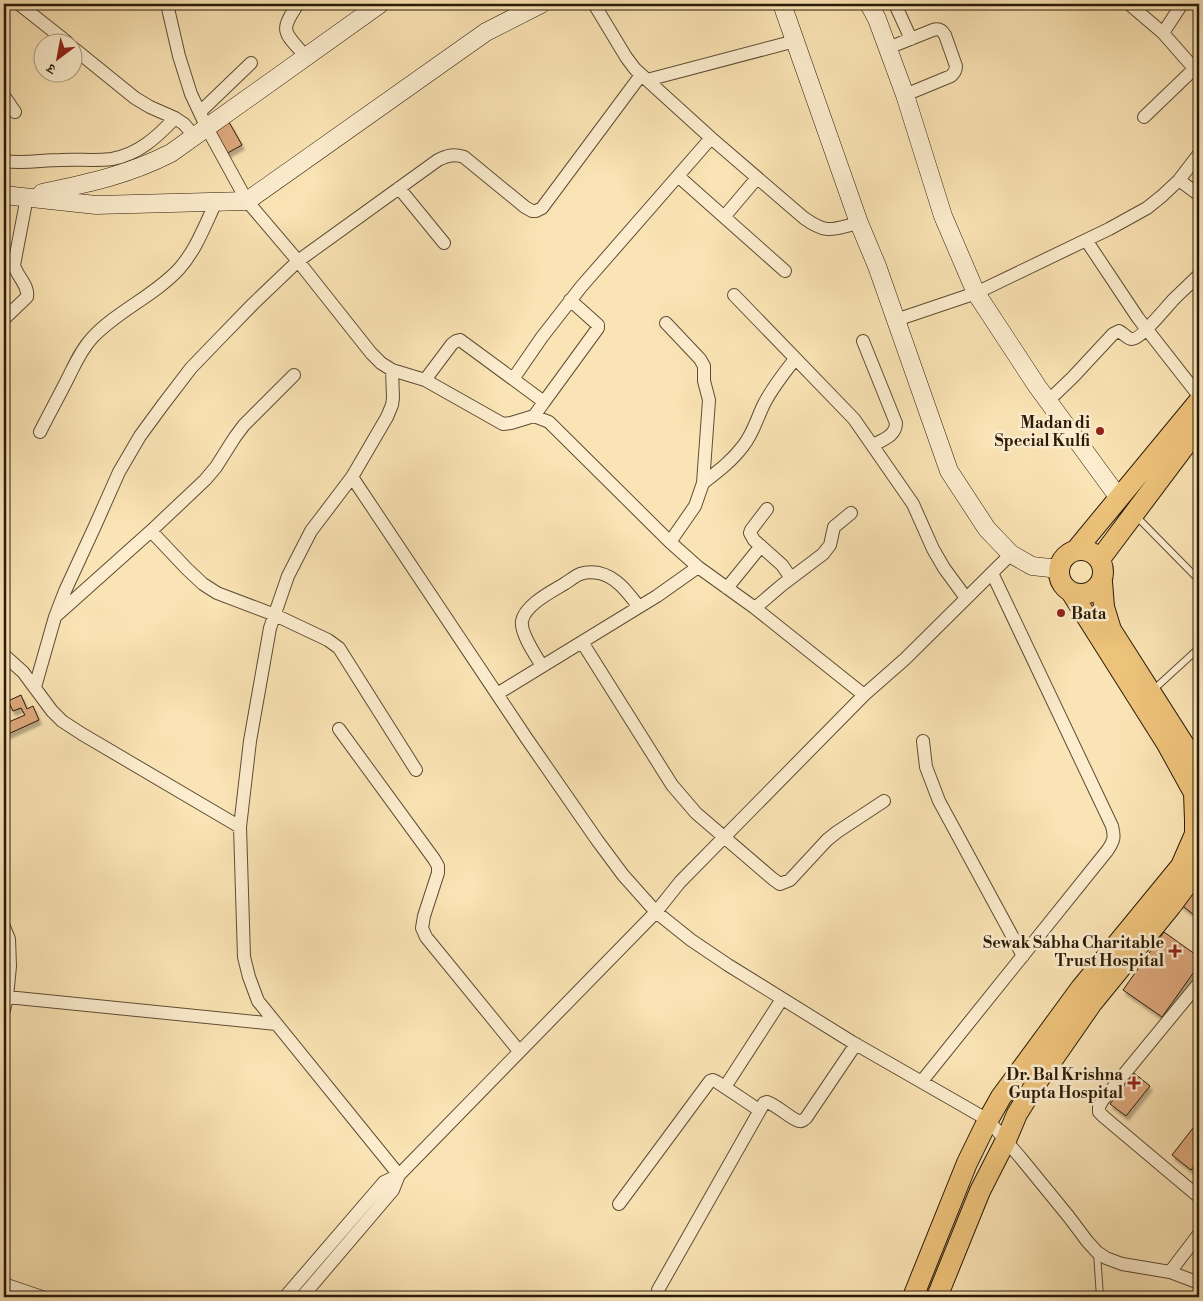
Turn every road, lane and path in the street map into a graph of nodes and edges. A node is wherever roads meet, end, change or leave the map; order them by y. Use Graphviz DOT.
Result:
graph roads {
  1 [pos="19,4"];
  2 [pos="167,4"];
  3 [pos="298,4"];
  4 [pos="380,4"];
  5 [pos="541,4"];
  6 [pos="594,4"];
  7 [pos="782,4"];
  8 [pos="869,4"];
  9 [pos="895,4"];
  10 [pos="1129,4"];
  11 [pos="1182,4"];
  12 [pos="54,32"];
  13 [pos="1163,33"];
  14 [pos="910,39"];
  15 [pos="795,41"];
  16 [pos="888,48"];
  17 [pos="82,55"];
  18 [pos="306,57"];
  19 [pos="251,64"];
  20 [pos="1197,72"];
  21 [pos="644,77"];
  22 [pos="904,95"];
  23 [pos="4,96"];
  24 [pos="15,112"];
  25 [pos="200,112"];
  26 [pos="1144,117"];
  27 [pos="175,118"];
  28 [pos="201,132"];
  29 [pos="711,138"];
  30 [pos="1199,154"];
  31 [pos="4,161"];
  32 [pos="678,176"];
  33 [pos="757,178"];
  34 [pos="1179,180"];
  35 [pos="91,183"];
  36 [pos="399,188"];
  37 [pos="4,194"];
  38 [pos="1199,195"];
  39 [pos="27,197"];
  40 [pos="247,201"];
  41 [pos="216,202"];
  42 [pos="96,204"];
  43 [pos="724,217"];
  44 [pos="859,222"];
  45 [pos="1086,240"];
  46 [pos="444,243"];
  47 [pos="298,261"];
  48 [pos="786,271"];
  49 [pos="1199,275"];
  50 [pos="976,292"];
  51 [pos="734,295"];
  52 [pos="570,300"];
  53 [pos="4,319"];
  54 [pos="896,320"];
  55 [pos="666,323"];
  56 [pos="1147,330"];
  57 [pos="863,341"];
  58 [pos="795,359"];
  59 [pos="392,370"];
  60 [pos="294,375"];
  61 [pos="424,380"];
  62 [pos="513,380"];
  63 [pos="1199,396"];
  64 [pos="1048,401"];
  65 [pos="1199,401"];
  66 [pos="544,402"];
  67 [pos="534,416"];
  68 [pos="1199,427"];
  69 [pos="40,432"];
  70 [pos="872,445"];
  71 [pos="352,477"];
  72 [pos="703,483"];
  73 [pos="1119,498"];
  74 [pos="768,509"];
  75 [pos="851,513"];
  76 [pos="1134,514"];
  77 [pos="151,532"];
  78 [pos="670,542"];
  79 [pos="762,546"];
  80 [pos="1076,550"];
  81 [pos="1011,554"];
  82 [pos="1100,559"];
  83 [pos="698,567"];
  84 [pos="1059,569"];
  85 [pos="992,573"];
  86 [pos="791,578"];
  87 [pos="1199,580"];
  88 [pos="1102,582"];
  89 [pos="727,588"];
  90 [pos="1071,592"];
  91 [pos="966,598"];
  92 [pos="639,607"];
  93 [pos="755,608"];
  94 [pos="275,615"];
  95 [pos="55,617"];
  96 [pos="582,642"];
  97 [pos="1199,648"];
  98 [pos="4,655"];
  99 [pos="542,666"];
  100 [pos="34,687"];
  101 [pos="1151,692"];
  102 [pos="497,694"];
  103 [pos="864,695"];
  104 [pos="339,729"];
  105 [pos="923,741"];
  106 [pos="1199,768"];
  107 [pos="416,770"];
  108 [pos="884,801"];
  109 [pos="240,827"];
  110 [pos="723,838"];
  111 [pos="1199,868"];
  112 [pos="656,912"];
  113 [pos="4,927"];
  114 [pos="1023,956"];
  115 [pos="1199,983"];
  116 [pos="7,997"];
  117 [pos="782,999"];
  118 [pos="4,1010"];
  119 [pos="276,1024"];
  120 [pos="856,1044"];
  121 [pos="519,1051"];
  122 [pos="922,1081"];
  123 [pos="725,1087"];
  124 [pos="760,1110"];
  125 [pos="988,1120"];
  126 [pos="1006,1140"];
  127 [pos="398,1175"];
  128 [pos="1199,1197"];
  129 [pos="619,1204"];
  130 [pos="1199,1234"];
  131 [pos="1097,1252"];
  132 [pos="1170,1272"];
  133 [pos="1199,1283"];
  134 [pos="4,1286"];
  135 [pos="658,1290"];
  136 [pos="42,1297"];
  137 [pos="285,1297"];
  138 [pos="302,1297"];
  139 [pos="913,1297"];
  140 [pos="936,1297"];
  141 [pos="1100,1297"];
  1 -- 12 [label="street"];
  2 -- 25 [label="street"];
  3 -- 18 [label="street"];
  4 -- 18 [label="street"];
  5 -- 40 [label="street"];
  6 -- 21 [label="street"];
  7 -- 15 [label="street"];
  8 -- 16 [label="street"];
  9 -- 14 [label="street"];
  10 -- 13 [label="street"];
  11 -- 13 [label="street"];
  13 -- 20 [label="street"];
  14 -- 16 [label="street"];
  14 -- 22 [label="street"];
  15 -- 21 [label="street"];
  15 -- 44 [label="street"];
  16 -- 22 [label="street"];
  17 -- 27 [label="street"];
  18 -- 28 [label="street"];
  19 -- 25 [label="street"];
  20 -- 26 [label="street"];
  21 -- 29 [label="street"];
  21 -- 36 [label="street"];
  22 -- 50 [label="street"];
  23 -- 24 [label="street"];
  25 -- 28 [label="street"];
  27 -- 28 [label="street"];
  27 -- 31 [label="street"];
  28 -- 35 [label="street"];
  28 -- 40 [label="street"];
  29 -- 32 [label="street"];
  29 -- 33 [label="street"];
  30 -- 34 [label="street"];
  32 -- 43 [label="street"];
  32 -- 52 [label="street"];
  33 -- 43 [label="street"];
  33 -- 44 [label="street"];
  34 -- 38 [label="street"];
  34 -- 45 [label="street"];
  35 -- 39 [label="street"];
  35 -- 42 [label="street"];
  36 -- 46 [label="street"];
  36 -- 47 [label="street"];
  37 -- 39 [label="street"];
  39 -- 42 [label="street"];
  39 -- 53 [label="street"];
  40 -- 41 [label="street"];
  40 -- 47 [label="street"];
  41 -- 42 [label="street"];
  41 -- 69 [label="street"];
  43 -- 48 [label="street"];
  44 -- 54 [label="street"];
  45 -- 50 [label="street"];
  45 -- 56 [label="street"];
  47 -- 59 [label="street"];
  47 -- 95 [label="street"];
  49 -- 56 [label="street"];
  50 -- 54 [label="street"];
  50 -- 64 [label="street"];
  51 -- 58 [label="street"];
  52 -- 62 [label="street"];
  52 -- 66 [label="street"];
  54 -- 81 [label="street"];
  55 -- 72 [label="street"];
  56 -- 63 [label="street"];
  56 -- 64 [label="street"];
  57 -- 70 [label="street"];
  58 -- 70 [label="street"];
  58 -- 72 [label="street"];
  59 -- 61 [label="street"];
  59 -- 71 [label="street"];
  60 -- 77 [label="street"];
  61 -- 62 [label="street"];
  61 -- 67 [label="street"];
  62 -- 66 [label="street"];
  64 -- 73 [label="street"];
  65 -- 73 [label="main road"];
  66 -- 67 [label="street"];
  67 -- 78 [label="street"];
  68 -- 76 [label="main road"];
  70 -- 91 [label="street"];
  71 -- 94 [label="street"];
  71 -- 102 [label="street"];
  72 -- 78 [label="street"];
  73 -- 80 [label="main road"];
  74 -- 79 [label="street"];
  75 -- 86 [label="street"];
  76 -- 82 [label="main road"];
  76 -- 87 [label="lane"];
  77 -- 94 [label="street"];
  77 -- 95 [label="street"];
  78 -- 83 [label="street"];
  79 -- 86 [label="street"];
  79 -- 89 [label="street"];
  80 -- 82 [label="main road"];
  80 -- 84 [label="main road"];
  81 -- 84 [label="street"];
  81 -- 85 [label="street"];
  82 -- 88 [label="main road"];
  83 -- 89 [label="street"];
  83 -- 92 [label="street"];
  84 -- 90 [label="main road"];
  85 -- 91 [label="street"];
  85 -- 114 [label="street"];
  86 -- 93 [label="street"];
  88 -- 90 [label="main road"];
  88 -- 101 [label="main road"];
  89 -- 93 [label="street"];
  90 -- 125 [label="main road"];
  91 -- 103 [label="street"];
  92 -- 96 [label="street"];
  92 -- 99 [label="street"];
  93 -- 103 [label="street"];
  94 -- 107 [label="street"];
  94 -- 109 [label="street"];
  95 -- 100 [label="street"];
  96 -- 99 [label="street"];
  96 -- 110 [label="street"];
  97 -- 101 [label="lane"];
  98 -- 100 [label="street"];
  99 -- 102 [label="street"];
  100 -- 109 [label="street"];
  101 -- 106 [label="main road"];
  102 -- 112 [label="street"];
  103 -- 110 [label="street"];
  104 -- 121 [label="street"];
  105 -- 114 [label="street"];
  108 -- 110 [label="street"];
  109 -- 119 [label="street"];
  110 -- 112 [label="street"];
  111 -- 126 [label="main road"];
  112 -- 117 [label="street"];
  112 -- 121 [label="street"];
  113 -- 116 [label="street"];
  114 -- 122 [label="street"];
  115 -- 128 [label="street"];
  116 -- 118 [label="street"];
  116 -- 119 [label="street"];
  117 -- 120 [label="street"];
  117 -- 123 [label="street"];
  119 -- 127 [label="street"];
  120 -- 122 [label="street"];
  120 -- 124 [label="street"];
  121 -- 127 [label="street"];
  122 -- 125 [label="street"];
  123 -- 124 [label="street"];
  123 -- 129 [label="street"];
  124 -- 135 [label="street"];
  125 -- 126 [label="street"];
  125 -- 139 [label="main road"];
  126 -- 131 [label="street"];
  126 -- 140 [label="main road"];
  127 -- 137 [label="street"];
  127 -- 138 [label="street"];
  130 -- 132 [label="street"];
  131 -- 132 [label="street"];
  131 -- 141 [label="lane"];
  132 -- 133 [label="street"];
  134 -- 136 [label="street"];
}
